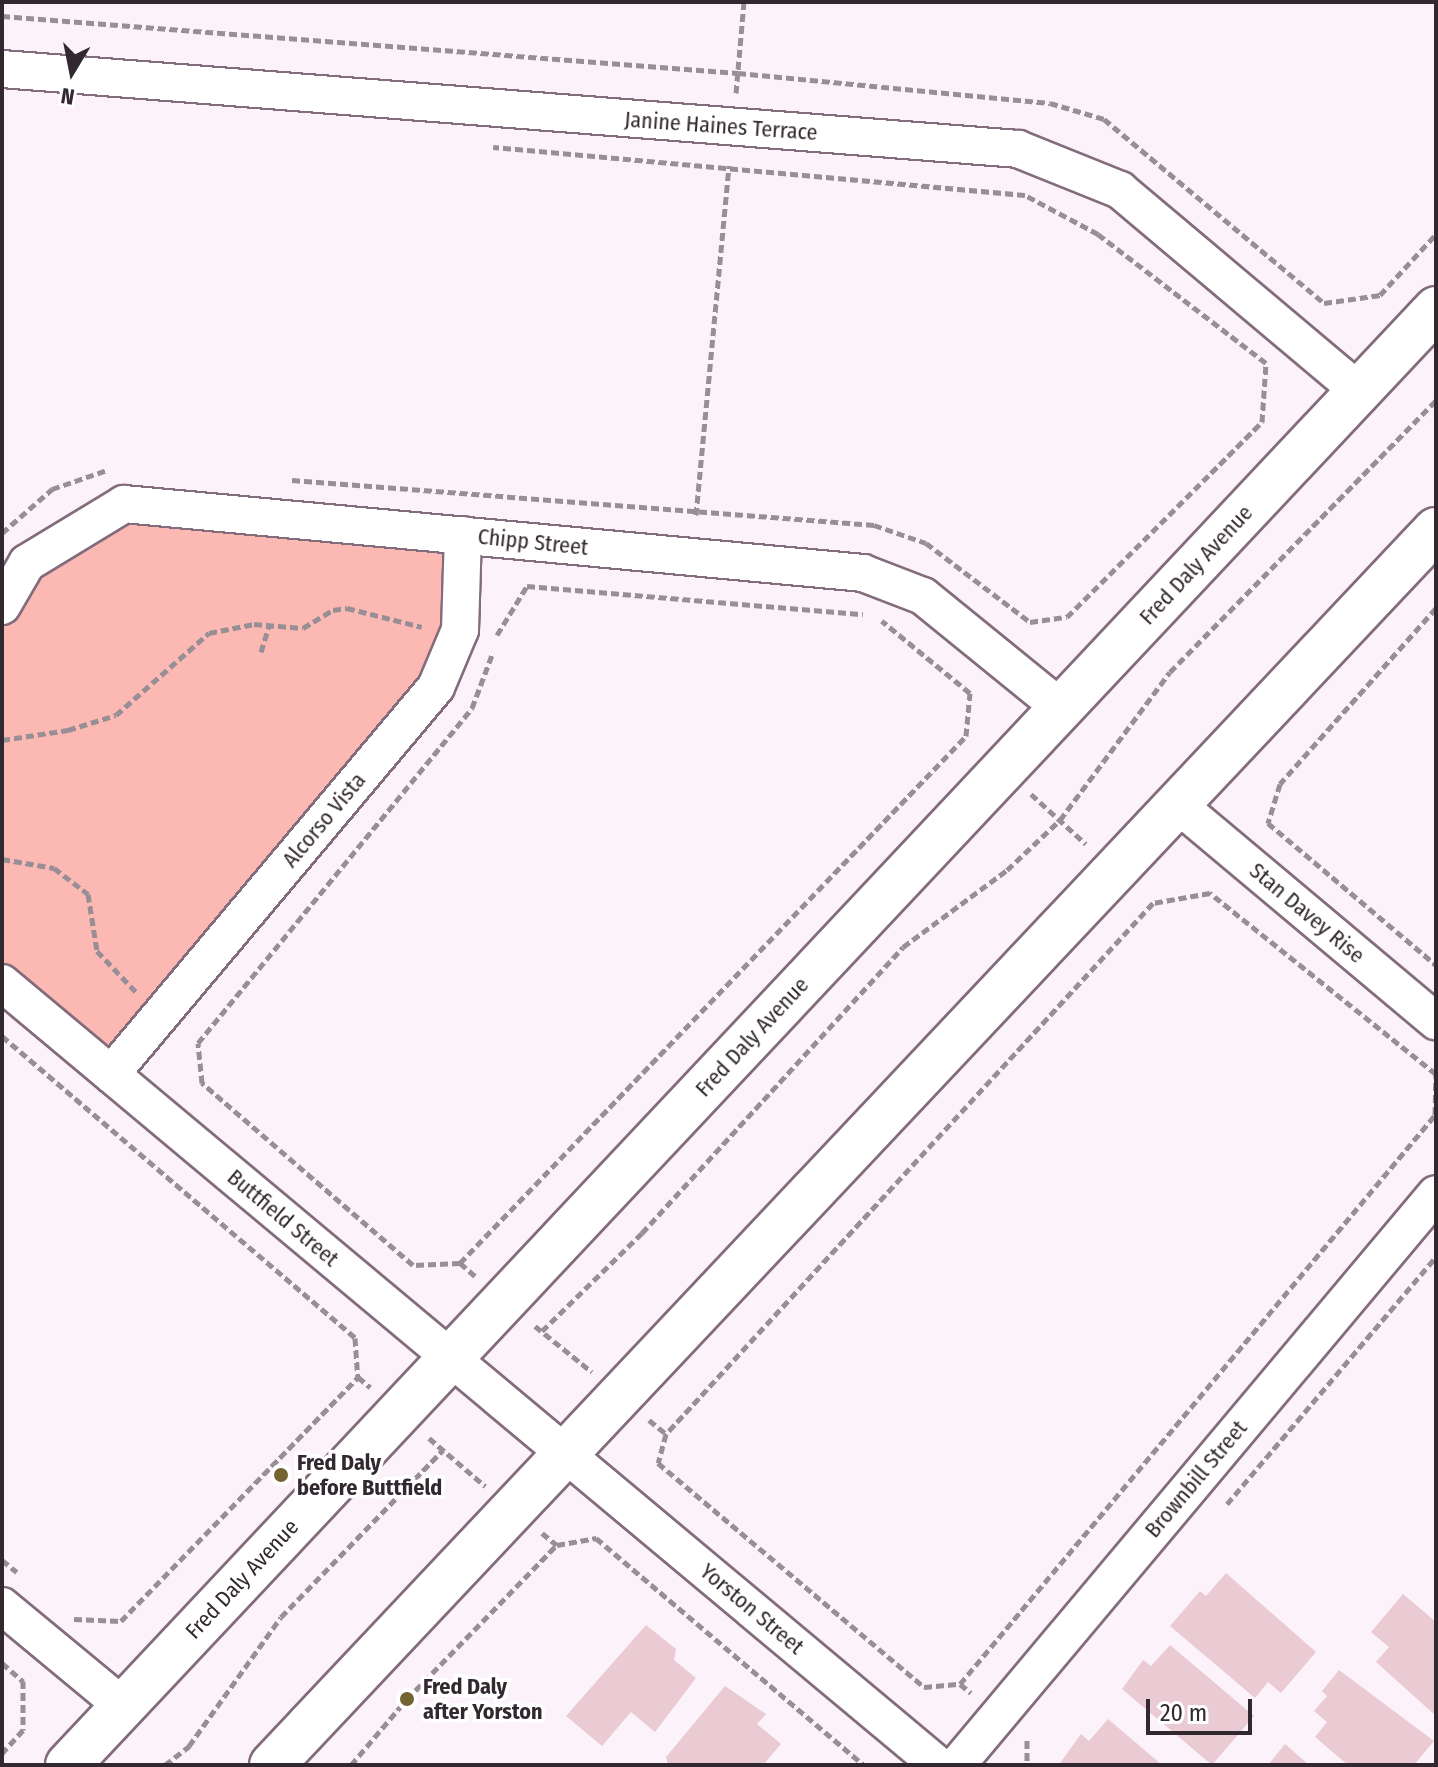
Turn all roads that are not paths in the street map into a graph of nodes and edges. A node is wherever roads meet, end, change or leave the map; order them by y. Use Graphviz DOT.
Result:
graph roads {
  1 [pos="2,69"];
  2 [pos="1436,309"];
  3 [pos="1359,391"];
  4 [pos="1436,530"];
  5 [pos="463,535"];
  6 [pos="2,606"];
  7 [pos="1061,708"];
  8 [pos="1177,804"];
  9 [pos="2,983"];
  10 [pos="1436,1021"];
  11 [pos="111,1074"];
  12 [pos="1436,1194"];
  13 [pos="451,1358"];
  14 [pos="565,1454"];
  15 [pos="14,1592"];
  16 [pos="123,1706"];
  17 [pos="68,1765"];
  18 [pos="272,1765"];
  19 [pos="938,1765"];
  20 [pos="957,1765"];
  1 -- 3 [label="street, Janine Haines Terrace"];
  2 -- 3 [label="street, Fred Daly Avenue"];
  3 -- 7 [label="street, Fred Daly Avenue"];
  4 -- 8 [label="street"];
  5 -- 6 [label="street, Chipp Street"];
  5 -- 7 [label="street, Chipp Street"];
  5 -- 11 [label="street, Alcorso Vista"];
  7 -- 13 [label="street, Fred Daly Avenue"];
  8 -- 10 [label="street, Stan Davey Rise"];
  8 -- 14 [label="street"];
  9 -- 11 [label="street, Buttfield Street"];
  11 -- 13 [label="street, Buttfield Street"];
  12 -- 20 [label="street, Brownbill Street"];
  13 -- 14 [label="street, Buttfield Street"];
  13 -- 16 [label="street, Fred Daly Avenue"];
  14 -- 18 [label="street"];
  14 -- 19 [label="street, Yorston Street"];
  15 -- 16 [label="street"];
  16 -- 17 [label="street, Fred Daly Avenue"];
}
